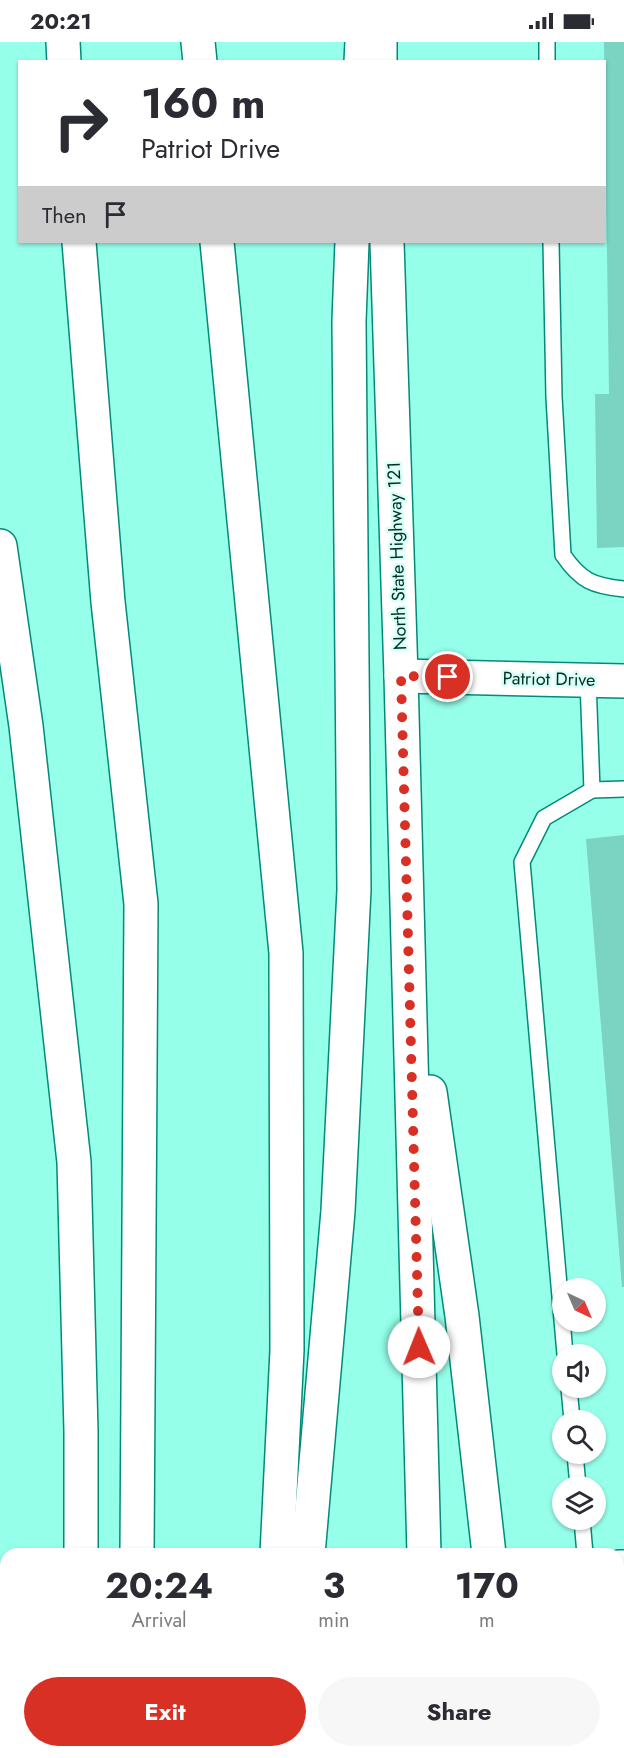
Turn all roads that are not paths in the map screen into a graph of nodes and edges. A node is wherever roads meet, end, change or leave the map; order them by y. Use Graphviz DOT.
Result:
graph roads {
  1 [pos="63,42"];
  2 [pos="198,42"];
  3 [pos="362,42"];
  4 [pos="380,42"];
  5 [pos="547,42"];
  6 [pos="64,60"];
  7 [pos="200,60"];
  8 [pos="361,60"];
  9 [pos="380,60"];
  10 [pos="547,60"];
  11 [pos="79,243"];
  12 [pos="217,243"];
  13 [pos="352,243"];
  14 [pos="387,243"];
  15 [pos="551,243"];
  16 [pos="0,546"];
  17 [pos="624,589"];
  18 [pos="401,676"];
  19 [pos="588,680"];
  20 [pos="624,681"];
  21 [pos="624,789"];
  22 [pos="592,790"];
  23 [pos="408,944"];
  24 [pos="565,1344"];
  25 [pos="583,1530"];
  26 [pos="81,1548"];
  27 [pos="137,1548"];
  28 [pos="276,1548"];
  29 [pos="309,1548"];
  30 [pos="424,1548"];
  31 [pos="488,1548"];
  32 [pos="584,1548"];
  1 -- 6 [label="main road"];
  2 -- 7 [label="main road"];
  3 -- 8 [label="main road"];
  4 -- 9 [label="main road"];
  5 -- 10 [label="lane"];
  11 -- 27 [label="main road"];
  12 -- 28 [label="main road"];
  13 -- 29 [label="main road"];
  14 -- 18 [label="main road, North State Highway 121"];
  15 -- 17 [label="lane"];
  16 -- 26 [label="main road"];
  18 -- 19 [label="main road, Patriot Drive"];
  18 -- 23 [label="main road, North State Highway 121"];
  19 -- 20 [label="main road, Patriot Drive"];
  19 -- 22 [label="lane"];
  21 -- 22 [label="lane"];
  22 -- 24 [label="lane"];
  23 -- 30 [label="main road, North State Highway 121"];
  23 -- 31 [label="main road"];
  25 -- 32 [label="lane"];
}
